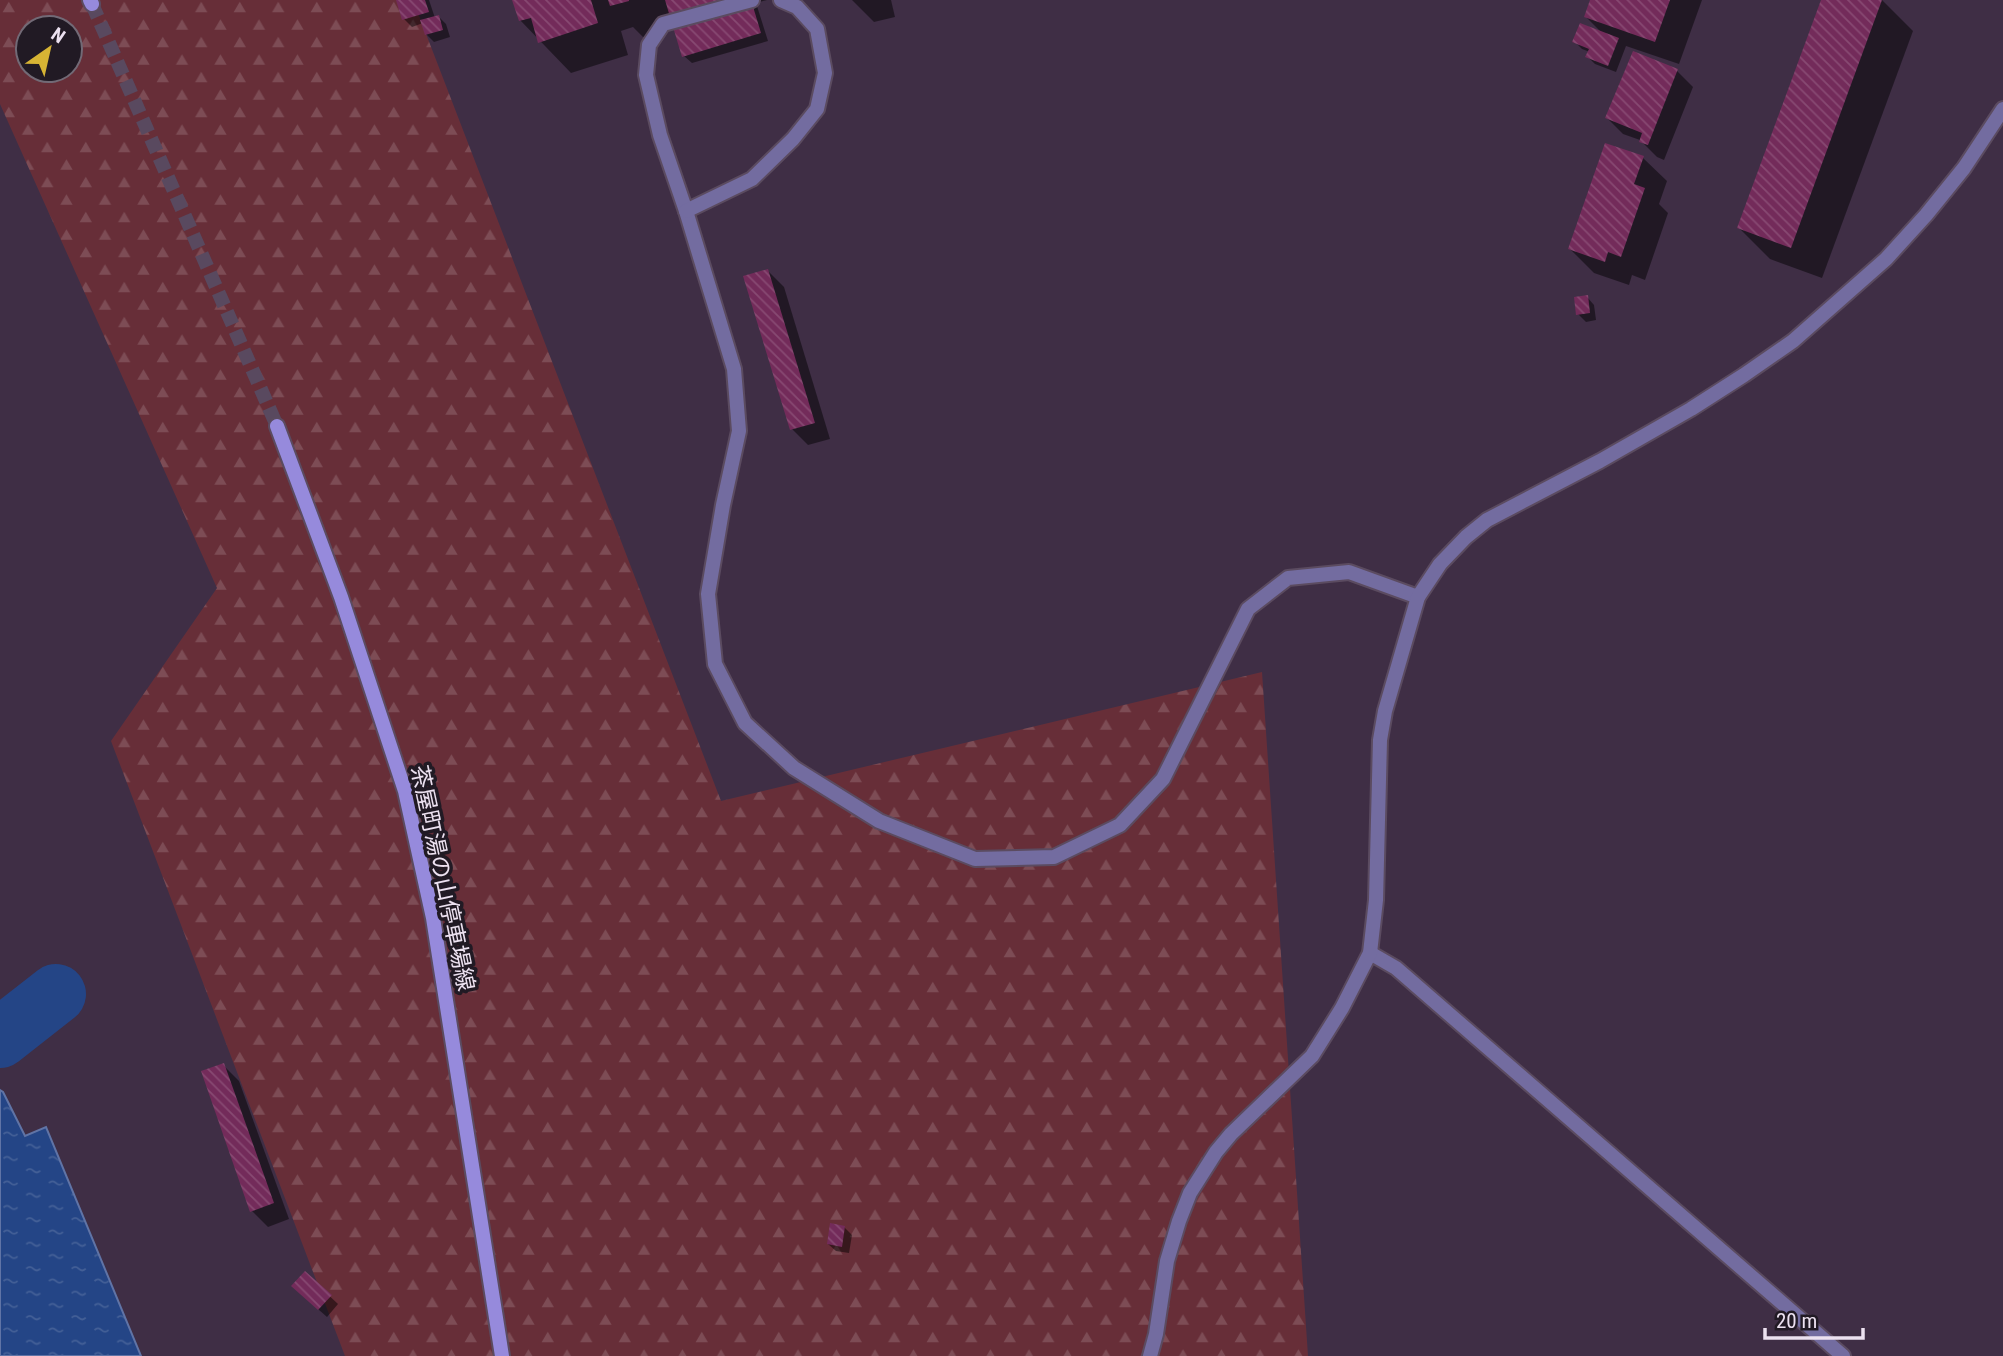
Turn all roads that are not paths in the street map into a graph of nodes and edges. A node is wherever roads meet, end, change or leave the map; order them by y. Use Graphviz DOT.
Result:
graph roads {
  1 [pos="752,0"];
  2 [pos="781,0"];
  3 [pos="2003,109"];
  4 [pos="686,211"];
  5 [pos="277,426"];
  6 [pos="1418,597"];
  7 [pos="1370,953"];
  8 [pos="502,1356"];
  9 [pos="1150,1356"];
  10 [pos="1843,1356"];
  1 -- 4 [label="street"];
  2 -- 4 [label="street"];
  3 -- 6 [label="street"];
  4 -- 6 [label="street"];
  5 -- 8 [label="main road, 茶屋町湯の山停車場線"];
  6 -- 7 [label="street"];
  7 -- 9 [label="street"];
  7 -- 10 [label="street"];
}
